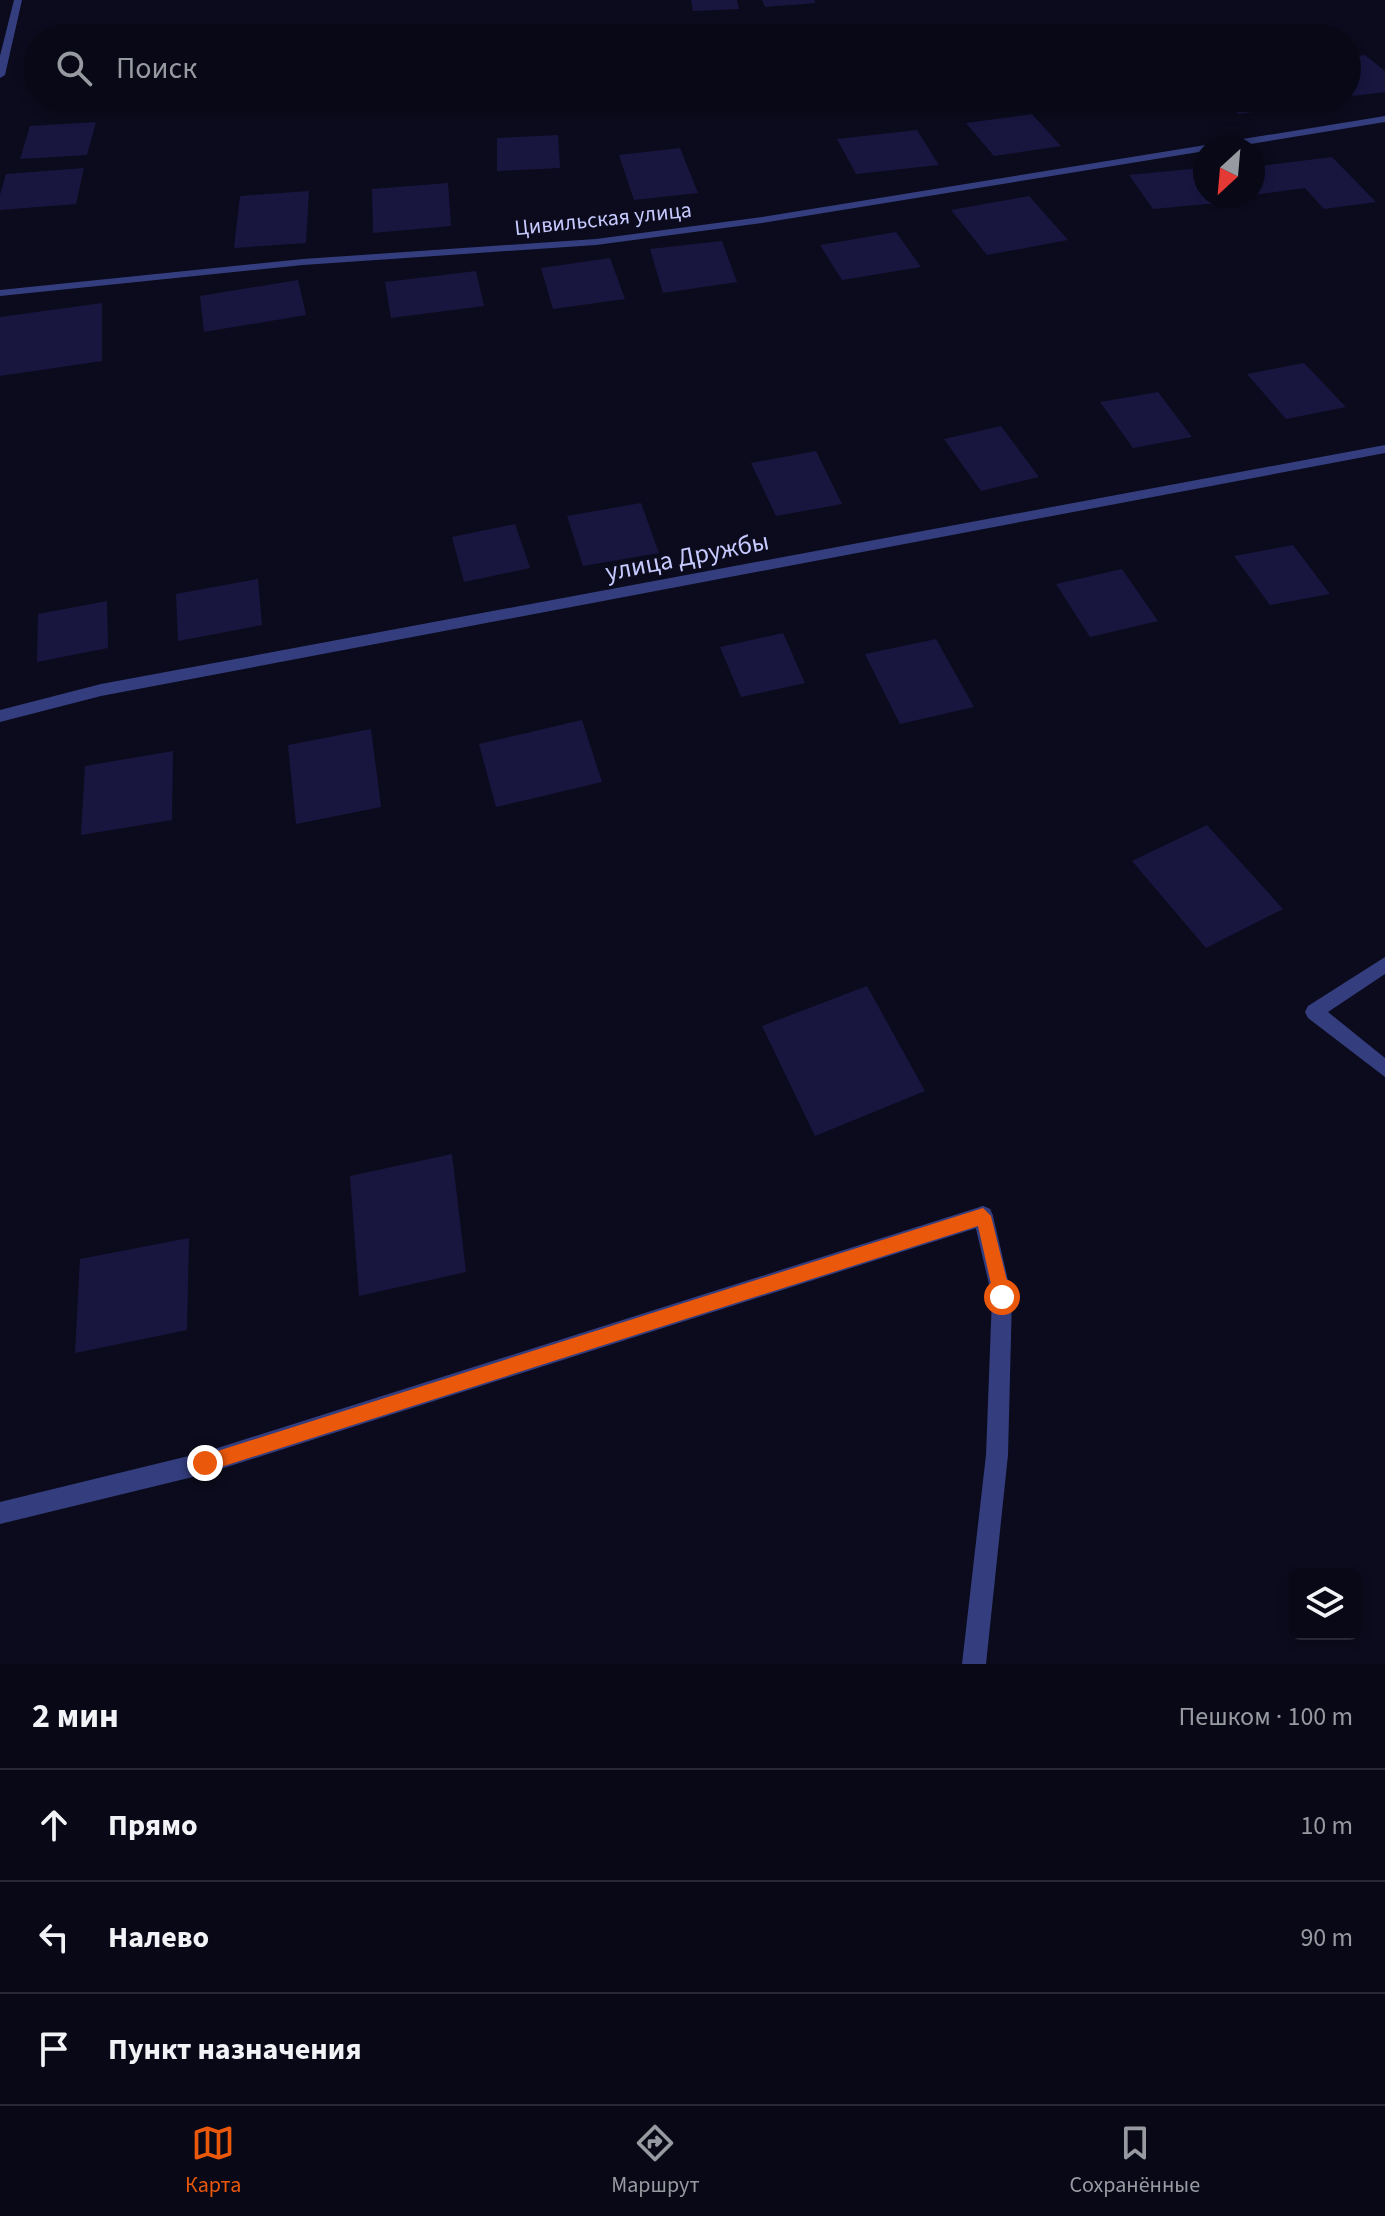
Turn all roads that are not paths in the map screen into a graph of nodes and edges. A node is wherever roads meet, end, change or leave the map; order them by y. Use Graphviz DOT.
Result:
graph roads {
  1 [pos="18,0"];
  2 [pos="0,75"];
  3 [pos="1385,119"];
  4 [pos="1265,138"];
  5 [pos="1193,150"];
  6 [pos="0,293"];
  7 [pos="1385,449"];
  8 [pos="0,716"];
  9 [pos="1385,965"];
  10 [pos="1385,1069"];
  11 [pos="0,1513"];
  12 [pos="974,1664"];
  1 -- 2 [label="street"];
  3 -- 4 [label="street, Цивильская улица"];
  5 -- 6 [label="street, Цивильская улица"];
  7 -- 8 [label="street, улица Дружбы"];
  9 -- 10 [label="street"];
  11 -- 12 [label="street"];
}
